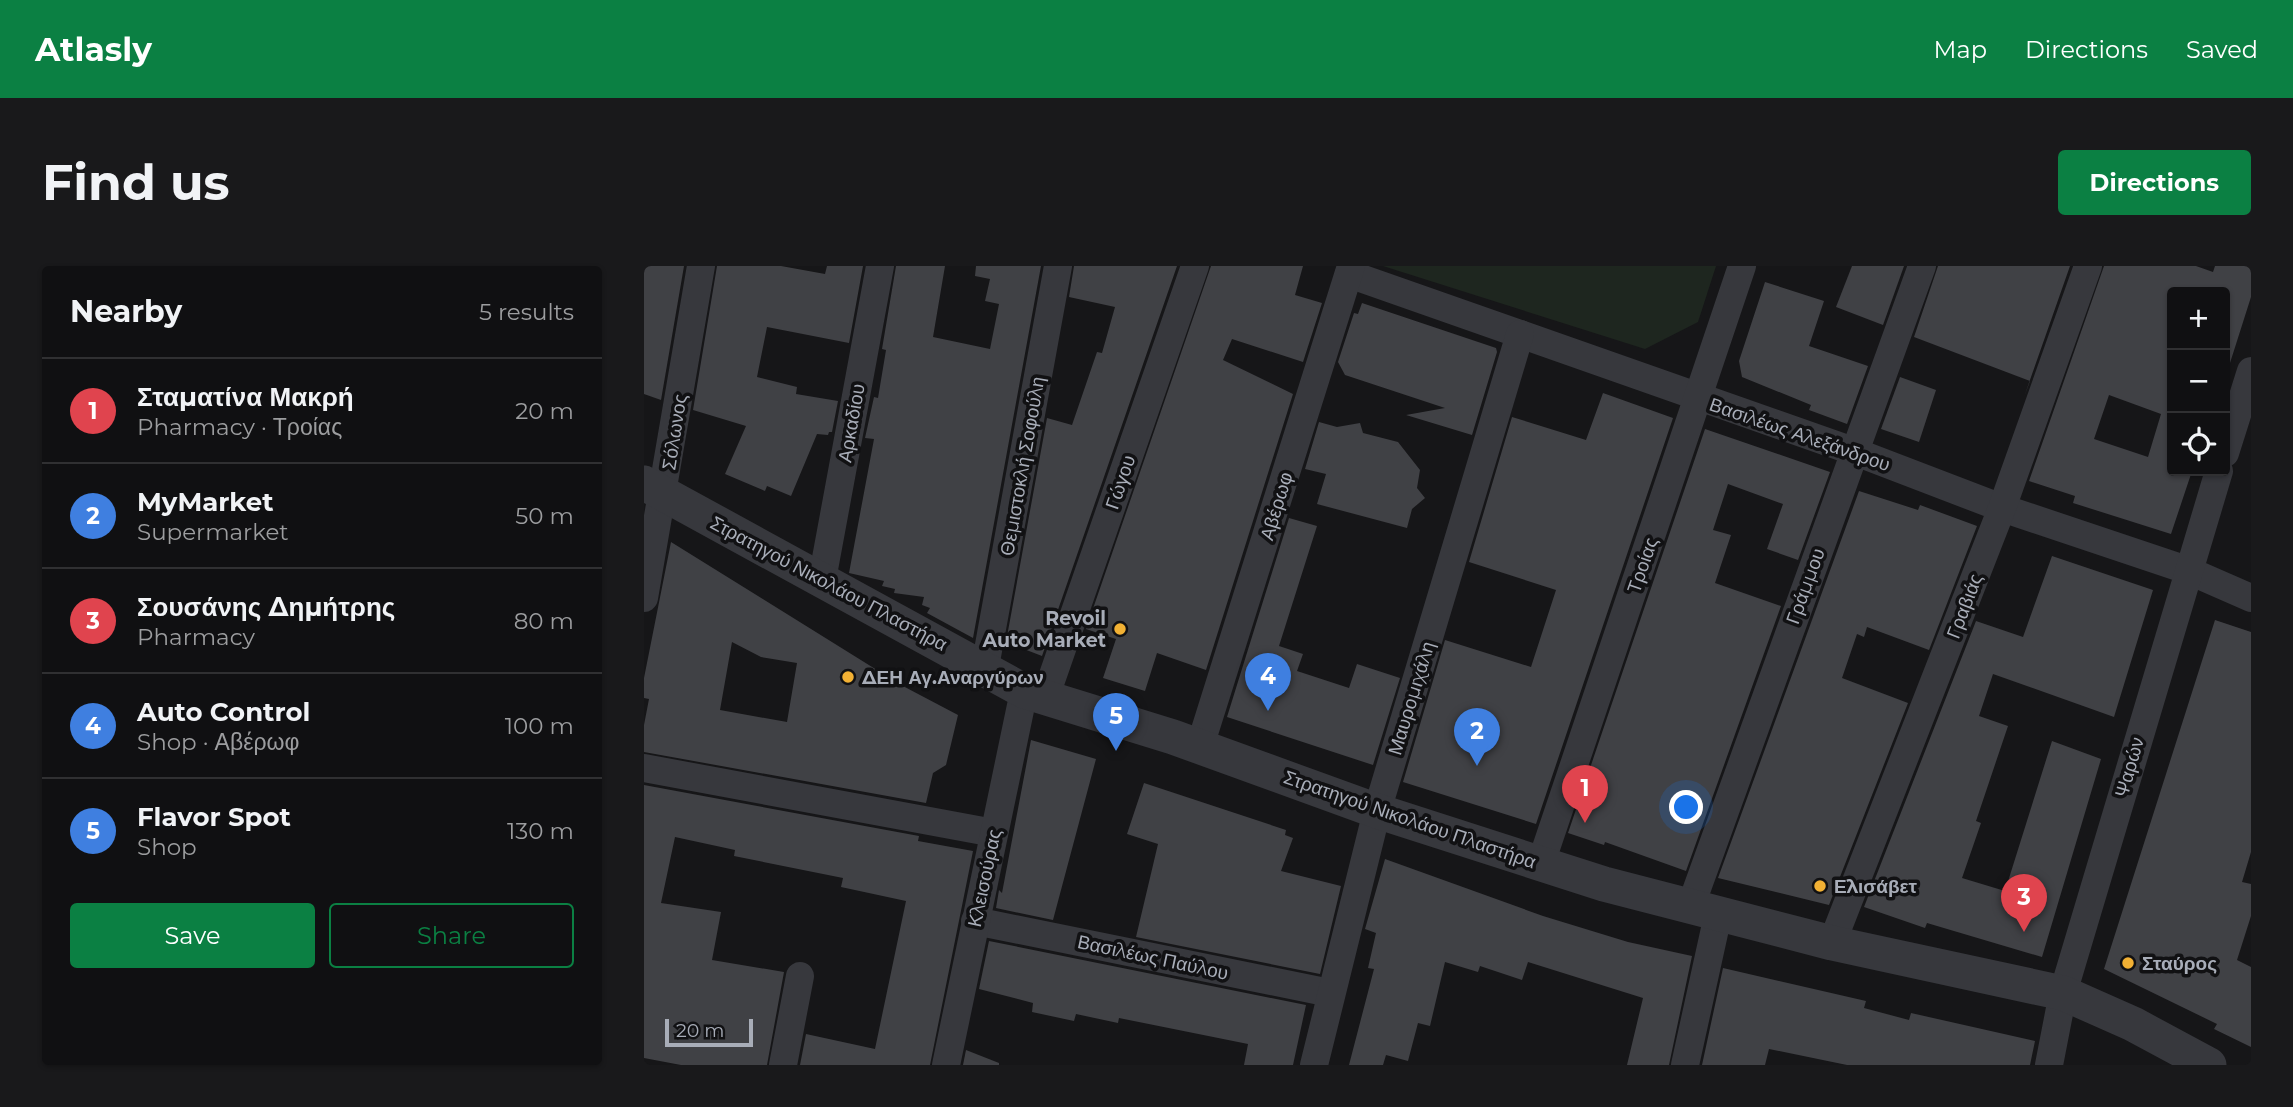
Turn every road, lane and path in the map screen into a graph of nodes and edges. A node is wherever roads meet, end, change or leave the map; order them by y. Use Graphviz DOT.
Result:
graph roads {
  1 [pos="701,266"];
  2 [pos="880,266"];
  3 [pos="1058,266"];
  4 [pos="1195,266"];
  5 [pos="1742,266"];
  6 [pos="1922,266"];
  7 [pos="2088,266"];
  8 [pos="1350,270"];
  9 [pos="1520,334"];
  10 [pos="2251,371"];
  11 [pos="1698,398"];
  12 [pos="2230,437"];
  13 [pos="1853,452"];
  14 [pos="2217,476"];
  15 [pos="654,489"];
  16 [pos="2002,508"];
  17 [pos="2187,570"];
  18 [pos="822,580"];
  19 [pos="2251,597"];
  20 [pos="644,598"];
  21 [pos="985,667"];
  22 [pos="1034,694"];
  23 [pos="1200,746"];
  24 [pos="644,768"];
  25 [pos="1377,811"];
  26 [pos="993,833"];
  27 [pos="1541,863"];
  28 [pos="1704,912"];
  29 [pos="975,921"];
  30 [pos="1832,943"];
  31 [pos="800,976"];
  32 [pos="1330,993"];
  33 [pos="2063,993"];
  34 [pos="783,1065"];
  35 [pos="946,1065"];
  36 [pos="1314,1065"];
  37 [pos="1685,1065"];
  38 [pos="2049,1065"];
  39 [pos="2209,1065"];
  1 -- 15 [label="street, Σόλωνος"];
  2 -- 18 [label="street, Αρκαδίου"];
  3 -- 21 [label="street, Θεμιστοκλή Σοφούλη"];
  4 -- 22 [label="street, Γώγου"];
  5 -- 11 [label="street, Τροίας"];
  6 -- 13 [label="street, Γράμμου"];
  7 -- 16 [label="street, Γραβιάς"];
  8 -- 9 [label="street, Βασιλέως Αλεξάνδρου"];
  8 -- 23 [label="street, Αβέρωφ"];
  9 -- 11 [label="street, Βασιλέως Αλεξάνδρου"];
  9 -- 25 [label="street, Μαυρομιχάλη"];
  10 -- 12 [label="street"];
  11 -- 13 [label="street, Βασιλέως Αλεξάνδρου"];
  11 -- 27 [label="street, Τροίας"];
  13 -- 16 [label="street, Βασιλέως Αλεξάνδρου"];
  13 -- 28 [label="street, Γράμμου"];
  14 -- 17 [label="street, Ψαρών"];
  15 -- 18 [label="street, Στρατηγού Νικολάου Πλαστήρα"];
  15 -- 20 [label="street, Σόλωνος"];
  16 -- 17 [label="street, Βασιλέως Αλεξάνδρου"];
  16 -- 30 [label="street, Γραβιάς"];
  17 -- 19 [label="street, Βασιλέως Αλεξάνδρου"];
  17 -- 33 [label="street, Ψαρών"];
  18 -- 21 [label="street, Στρατηγού Νικολάου Πλαστήρα"];
  21 -- 22 [label="street, Στρατηγού Νικολάου Πλαστήρα"];
  22 -- 23 [label="street, Στρατηγού Νικολάου Πλαστήρα"];
  22 -- 26 [label="street, Κλεισούρας"];
  23 -- 25 [label="street, Στρατηγού Νικολάου Πλαστήρα"];
  24 -- 26 [label="street"];
  25 -- 27 [label="street, Στρατηγού Νικολάου Πλαστήρα"];
  25 -- 32 [label="street, Μαυρομιχάλη"];
  26 -- 29 [label="street, Κλεισούρας"];
  27 -- 28 [label="street, Στρατηγού Νικολάου Πλαστήρα"];
  28 -- 30 [label="street, Στρατηγού Νικολάου Πλαστήρα"];
  28 -- 37 [label="street, Γράμμου"];
  29 -- 32 [label="street, Βασιλέως Παύλου"];
  29 -- 35 [label="street, Κλεισούρας"];
  30 -- 33 [label="street, Στρατηγού Νικολάου Πλαστήρα"];
  31 -- 34 [label="street"];
  32 -- 36 [label="street, Μαυρομιχάλη"];
  33 -- 38 [label="street, Ψαρών"];
  33 -- 39 [label="street, Στρατηγού Νικολάου Πλαστήρα"];
}
